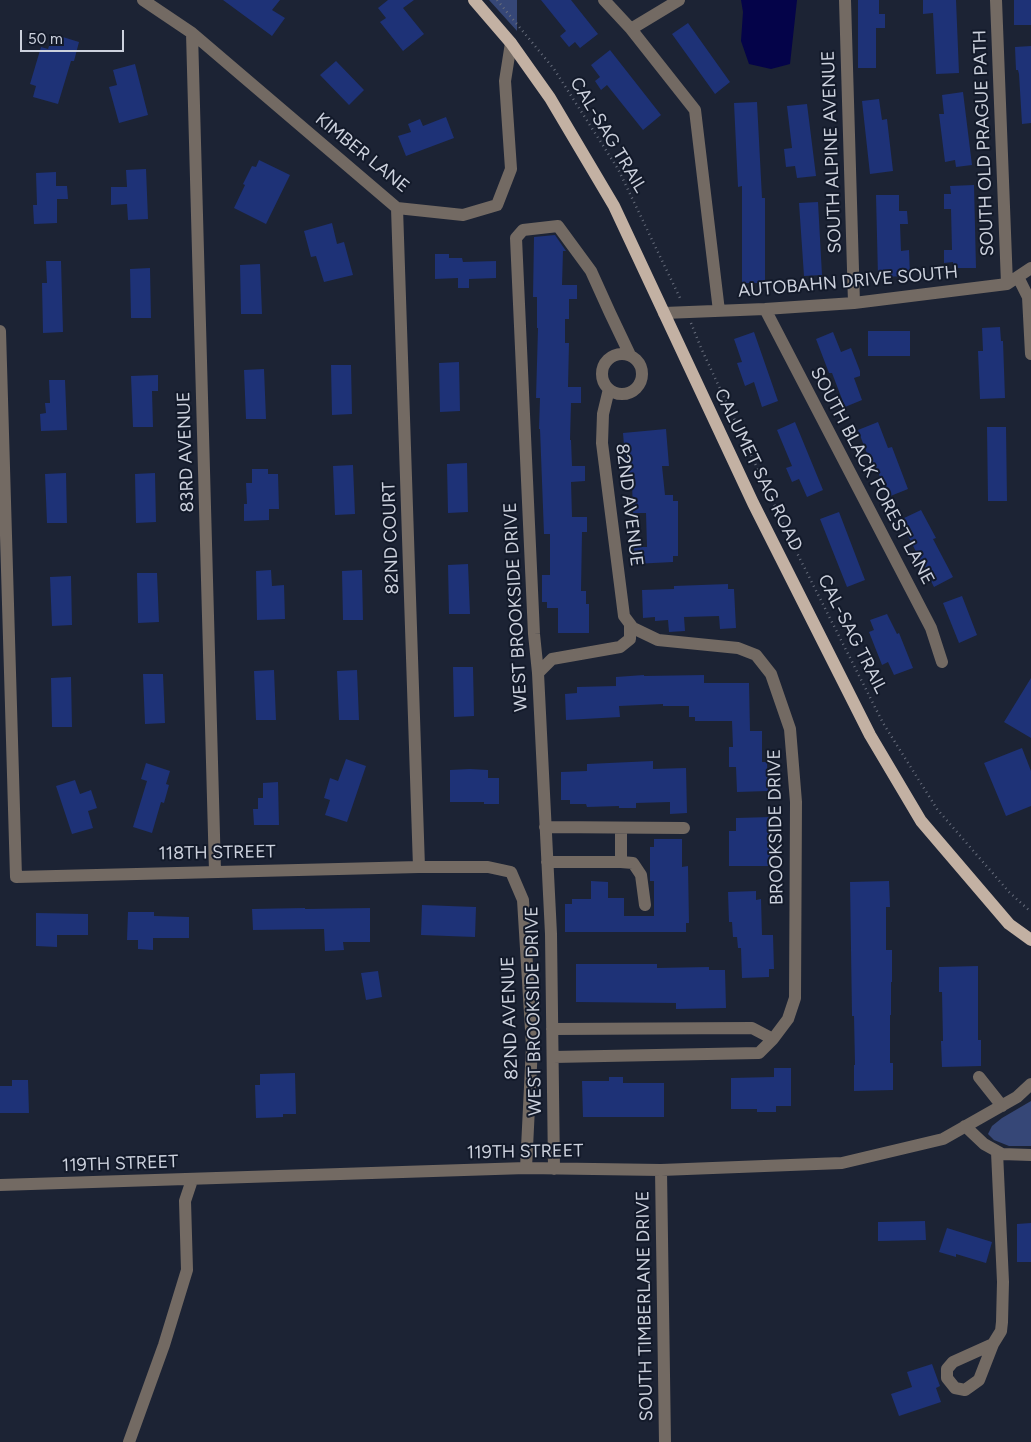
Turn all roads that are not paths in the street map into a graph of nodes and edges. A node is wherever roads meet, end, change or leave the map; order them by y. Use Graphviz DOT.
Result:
graph roads {
  1 [pos="143,0"];
  2 [pos="474,0"];
  3 [pos="604,0"];
  4 [pos="679,0"];
  5 [pos="845,0"];
  6 [pos="996,0"];
  7 [pos="631,29"];
  8 [pos="192,33"];
  9 [pos="512,43"];
  10 [pos="398,208"];
  11 [pos="1031,268"];
  12 [pos="1018,277"];
  13 [pos="1006,284"];
  14 [pos="854,303"];
  15 [pos="764,309"];
  16 [pos="718,311"];
  17 [pos="664,313"];
  18 [pos="0,330"];
  19 [pos="1031,354"];
  20 [pos="630,355"];
  21 [pos="609,389"];
  22 [pos="630,624"];
  23 [pos="942,662"];
  24 [pos="538,673"];
  25 [pos="545,828"];
  26 [pos="621,828"];
  27 [pos="684,828"];
  28 [pos="547,862"];
  29 [pos="621,862"];
  30 [pos="419,866"];
  31 [pos="215,871"];
  32 [pos="645,905"];
  33 [pos="1031,940"];
  34 [pos="552,1029"];
  35 [pos="773,1039"];
  36 [pos="553,1057"];
  37 [pos="979,1077"];
  38 [pos="1031,1084"];
  39 [pos="1002,1106"];
  40 [pos="965,1126"];
  41 [pos="997,1152"];
  42 [pos="1031,1155"];
  43 [pos="526,1168"];
  44 [pos="554,1169"];
  45 [pos="661,1170"];
  46 [pos="192,1180"];
  47 [pos="0,1185"];
  48 [pos="993,1344"];
  49 [pos="129,1442"];
  50 [pos="665,1442"];
  1 -- 8 [label="street, KIMBER LANE"];
  2 -- 9 [label="main road, CALUMET SAG ROAD"];
  3 -- 7 [label="street"];
  4 -- 7 [label="street"];
  5 -- 14 [label="street, SOUTH ALPINE AVENUE"];
  6 -- 13 [label="street, SOUTH OLD PRAGUE PATH"];
  7 -- 16 [label="street"];
  8 -- 10 [label="street, KIMBER LANE"];
  8 -- 31 [label="street, 83RD AVENUE"];
  9 -- 10 [label="street, KIMBER LANE"];
  9 -- 17 [label="main road, CALUMET SAG ROAD"];
  10 -- 30 [label="street, 82ND COURT"];
  11 -- 12 [label="street, AUTOBAHN DRIVE SOUTH"];
  12 -- 13 [label="street, AUTOBAHN DRIVE SOUTH"];
  12 -- 19 [label="street"];
  13 -- 14 [label="street, AUTOBAHN DRIVE SOUTH"];
  14 -- 15 [label="street, AUTOBAHN DRIVE SOUTH"];
  15 -- 16 [label="street, AUTOBAHN DRIVE SOUTH"];
  15 -- 23 [label="street, SOUTH BLACK FOREST LANE"];
  16 -- 17 [label="street, AUTOBAHN DRIVE SOUTH"];
  17 -- 33 [label="main road, CALUMET SAG ROAD"];
  18 -- 31 [label="street, 118TH STREET"];
  20 -- 21 [label="street"];
  20 -- 21 [label="street"];
  20 -- 24 [label="street, WEST BROOKSIDE DRIVE"];
  21 -- 22 [label="street, 82ND AVENUE"];
  22 -- 24 [label="street"];
  22 -- 35 [label="street, BROOKSIDE DRIVE"];
  24 -- 25 [label="street, WEST BROOKSIDE DRIVE"];
  25 -- 26 [label="street"];
  25 -- 28 [label="street, WEST BROOKSIDE DRIVE"];
  26 -- 27 [label="street"];
  26 -- 29 [label="street"];
  28 -- 29 [label="street"];
  28 -- 34 [label="street, WEST BROOKSIDE DRIVE"];
  29 -- 32 [label="street"];
  30 -- 31 [label="street, 118TH STREET"];
  30 -- 43 [label="street, 82ND AVENUE"];
  34 -- 35 [label="street"];
  34 -- 36 [label="street, WEST BROOKSIDE DRIVE"];
  35 -- 36 [label="street, BROOKSIDE DRIVE"];
  36 -- 44 [label="street, WEST BROOKSIDE DRIVE"];
  37 -- 39 [label="street"];
  38 -- 39 [label="street, 119TH STREET"];
  39 -- 40 [label="street, 119TH STREET"];
  40 -- 41 [label="street"];
  40 -- 45 [label="street, 119TH STREET"];
  41 -- 42 [label="street"];
  41 -- 48 [label="street"];
  43 -- 44 [label="street, 119TH STREET"];
  43 -- 46 [label="street, 119TH STREET"];
  44 -- 45 [label="street, 119TH STREET"];
  45 -- 50 [label="street, SOUTH TIMBERLANE DRIVE"];
  46 -- 47 [label="street, 119TH STREET"];
  46 -- 49 [label="street"];
}
